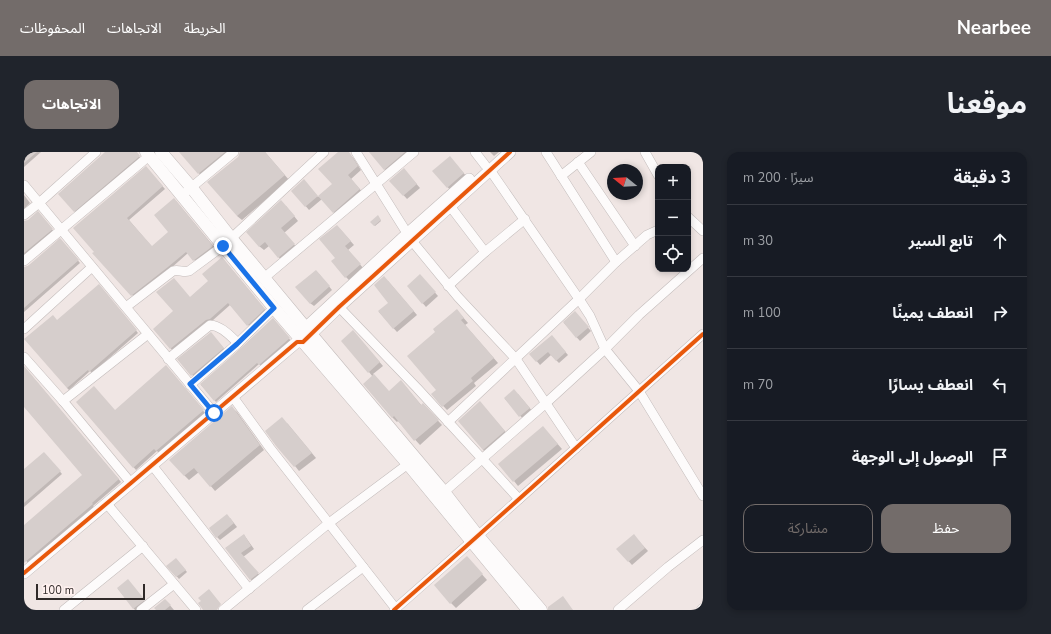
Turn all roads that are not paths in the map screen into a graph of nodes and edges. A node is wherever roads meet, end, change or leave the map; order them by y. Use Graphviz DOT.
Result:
graph roads {
  1 [pos="96,152"];
  2 [pos="234,152"];
  3 [pos="324,152"];
  4 [pos="356,152"];
  5 [pos="414,152"];
  6 [pos="475,152"];
  7 [pos="500,152"];
  8 [pos="510,152"];
  9 [pos="546,152"];
  10 [pos="591,152"];
  11 [pos="645,152"];
  12 [pos="152,153"];
  13 [pos="578,162"];
  14 [pos="488,167"];
  15 [pos="655,170"];
  16 [pos="561,176"];
  17 [pos="377,184"];
  18 [pos="24,185"];
  19 [pos="191,187"];
  20 [pos="182,197"];
  21 [pos="39,203"];
  22 [pos="450,206"];
  23 [pos="24,215"];
  24 [pos="525,219"];
  25 [pos="691,221"];
  26 [pos="61,230"];
  27 [pos="655,231"];
  28 [pos="703,232"];
  29 [pos="409,237"];
  30 [pos="227,242"];
  31 [pos="635,246"];
  32 [pos="485,252"];
  33 [pos="703,258"];
  34 [pos="24,261"];
  35 [pos="616,262"];
  36 [pos="92,267"];
  37 [pos="264,278"];
  38 [pos="448,286"];
  39 [pos="579,299"];
  40 [pos="126,307"];
  41 [pos="339,307"];
  42 [pos="274,308"];
  43 [pos="24,329"];
  44 [pos="148,334"];
  45 [pos="703,334"];
  46 [pos="303,336"];
  47 [pos="238,343"];
  48 [pos="605,349"];
  49 [pos="24,356"];
  50 [pos="168,359"];
  51 [pos="516,359"];
  52 [pos="190,384"];
  53 [pos="639,391"];
  54 [pos="233,397"];
  55 [pos="63,400"];
  56 [pos="546,403"];
  57 [pos="214,413"];
  58 [pos="448,422"];
  59 [pos="576,448"];
  60 [pos="481,459"];
  61 [pos="408,464"];
  62 [pos="152,465"];
  63 [pos="131,483"];
  64 [pos="444,492"];
  65 [pos="703,496"];
  66 [pos="519,499"];
  67 [pos="107,504"];
  68 [pos="329,523"];
  69 [pos="475,539"];
  70 [pos="703,540"];
  71 [pos="142,546"];
  72 [pos="363,567"];
  73 [pos="24,573"];
  74 [pos="174,584"];
  75 [pos="249,589"];
  76 [pos="395,609"];
  77 [pos="64,610"];
  78 [pos="141,610"];
  79 [pos="196,610"];
  80 [pos="222,610"];
  81 [pos="308,610"];
  82 [pos="528,610"];
  83 [pos="541,610"];
  84 [pos="618,610"];
  1 -- 21 [label="street"];
  2 -- 19 [label="street"];
  3 -- 30 [label="street"];
  4 -- 17 [label="street"];
  5 -- 17 [label="street"];
  6 -- 14 [label="street"];
  7 -- 14 [label="street"];
  8 -- 14 [label="street"];
  9 -- 16 [label="street"];
  10 -- 13 [label="street"];
  11 -- 15 [label="street"];
  12 -- 19 [label="main road"];
  12 -- 20 [label="main road"];
  12 -- 26 [label="street"];
  13 -- 16 [label="street"];
  13 -- 31 [label="street"];
  14 -- 22 [label="street"];
  14 -- 24 [label="street"];
  14 -- 29 [label="street"];
  16 -- 35 [label="street"];
  17 -- 29 [label="street"];
  17 -- 37 [label="street"];
  18 -- 21 [label="street"];
  19 -- 20 [label="street"];
  19 -- 30 [label="main road"];
  20 -- 30 [label="main road"];
  21 -- 23 [label="street"];
  21 -- 26 [label="street"];
  22 -- 29 [label="street"];
  22 -- 32 [label="street"];
  24 -- 32 [label="street"];
  24 -- 39 [label="street"];
  25 -- 28 [label="street"];
  26 -- 34 [label="street"];
  26 -- 36 [label="street"];
  27 -- 31 [label="street"];
  29 -- 38 [label="street"];
  29 -- 41 [label="street"];
  29 -- 46 [label="street"];
  30 -- 37 [label="main road"];
  30 -- 40 [label="street"];
  30 -- 42 [label="main road"];
  31 -- 35 [label="street"];
  32 -- 38 [label="street"];
  33 -- 48 [label="street"];
  35 -- 39 [label="street"];
  36 -- 40 [label="street"];
  36 -- 43 [label="street"];
  37 -- 46 [label="main road"];
  38 -- 51 [label="street"];
  39 -- 48 [label="street"];
  39 -- 51 [label="street"];
  40 -- 44 [label="street"];
  41 -- 46 [label="street"];
  41 -- 58 [label="street"];
  42 -- 46 [label="main road"];
  42 -- 47 [label="street"];
  44 -- 50 [label="street"];
  44 -- 55 [label="street"];
  45 -- 53 [label="street"];
  46 -- 54 [label="street"];
  46 -- 61 [label="main road"];
  46 -- 64 [label="main road"];
  47 -- 50 [label="street"];
  47 -- 52 [label="street"];
  48 -- 53 [label="street"];
  48 -- 56 [label="street"];
  49 -- 55 [label="street"];
  50 -- 52 [label="street"];
  51 -- 56 [label="street"];
  51 -- 58 [label="street"];
  52 -- 57 [label="street"];
  53 -- 59 [label="street"];
  53 -- 65 [label="street"];
  54 -- 57 [label="street"];
  54 -- 68 [label="street"];
  55 -- 63 [label="street"];
  56 -- 59 [label="street"];
  56 -- 60 [label="street"];
  57 -- 62 [label="street"];
  58 -- 60 [label="street"];
  59 -- 66 [label="street"];
  60 -- 64 [label="street"];
  60 -- 66 [label="street"];
  61 -- 68 [label="street"];
  61 -- 69 [label="main road"];
  62 -- 63 [label="street"];
  62 -- 75 [label="street"];
  63 -- 67 [label="street"];
  64 -- 69 [label="main road"];
  66 -- 69 [label="street"];
  67 -- 71 [label="street"];
  67 -- 73 [label="street"];
  68 -- 72 [label="street"];
  68 -- 75 [label="street"];
  69 -- 76 [label="street"];
  69 -- 82 [label="main road"];
  69 -- 83 [label="main road"];
  70 -- 84 [label="street"];
  71 -- 74 [label="street"];
  71 -- 77 [label="street"];
  72 -- 76 [label="street"];
  72 -- 81 [label="street"];
  74 -- 78 [label="street"];
  74 -- 79 [label="street"];
  75 -- 80 [label="street"];
}
